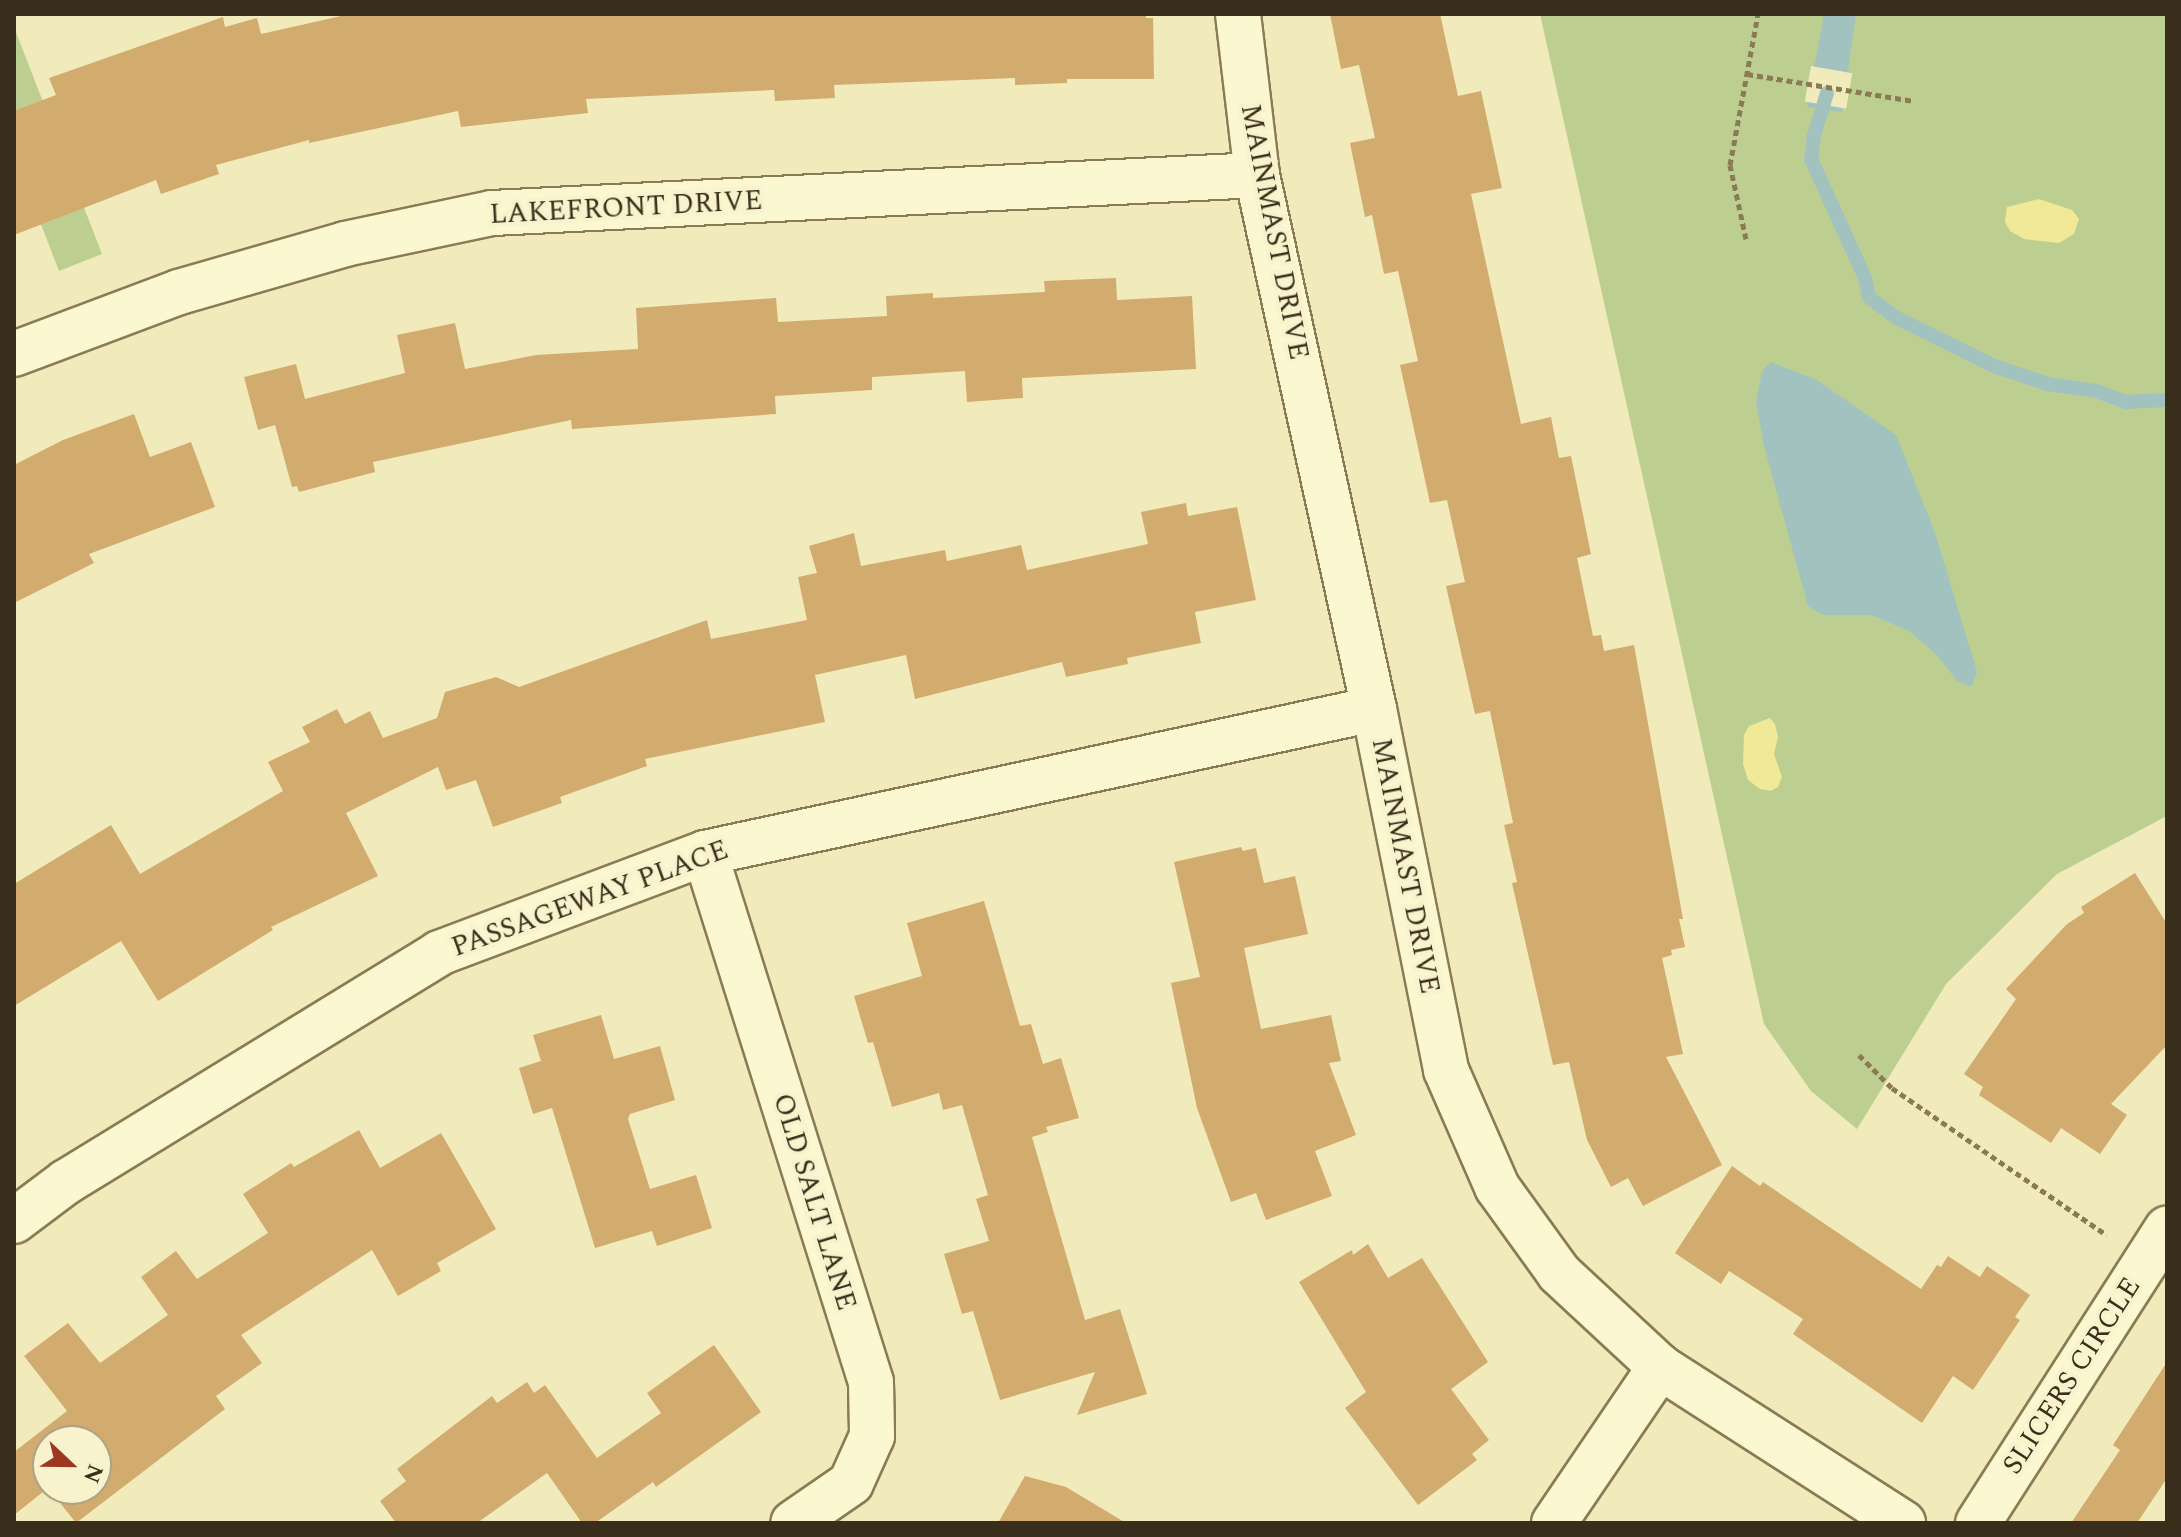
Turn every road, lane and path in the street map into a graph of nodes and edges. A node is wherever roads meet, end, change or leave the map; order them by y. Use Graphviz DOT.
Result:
graph roads {
  1 [pos="1238,14"];
  2 [pos="1758,14"];
  3 [pos="1747,74"];
  4 [pos="1914,101"];
  5 [pos="1257,175"];
  6 [pos="1746,239"];
  7 [pos="14,354"];
  8 [pos="1374,709"];
  9 [pos="705,853"];
  10 [pos="1859,1055"];
  11 [pos="14,1221"];
  12 [pos="2156,1246"];
  13 [pos="1660,1367"];
  14 [pos="793,1523"];
  15 [pos="1554,1523"];
  16 [pos="1903,1523"];
  17 [pos="1978,1523"];
  1 -- 5 [label="street, MAINMAST DRIVE"];
  2 -- 3 [label="path"];
  3 -- 4 [label="path"];
  3 -- 6 [label="path"];
  5 -- 7 [label="street, LAKEFRONT DRIVE"];
  5 -- 8 [label="street, MAINMAST DRIVE"];
  8 -- 9 [label="street, PASSAGEWAY PLACE"];
  8 -- 13 [label="street, MAINMAST DRIVE"];
  9 -- 11 [label="street, PASSAGEWAY PLACE"];
  9 -- 14 [label="street, OLD SALT LANE"];
  10 -- 12 [label="path"];
  12 -- 17 [label="street, SLICERS CIRCLE"];
  13 -- 15 [label="street"];
  13 -- 16 [label="street, MAINMAST DRIVE"];
}
